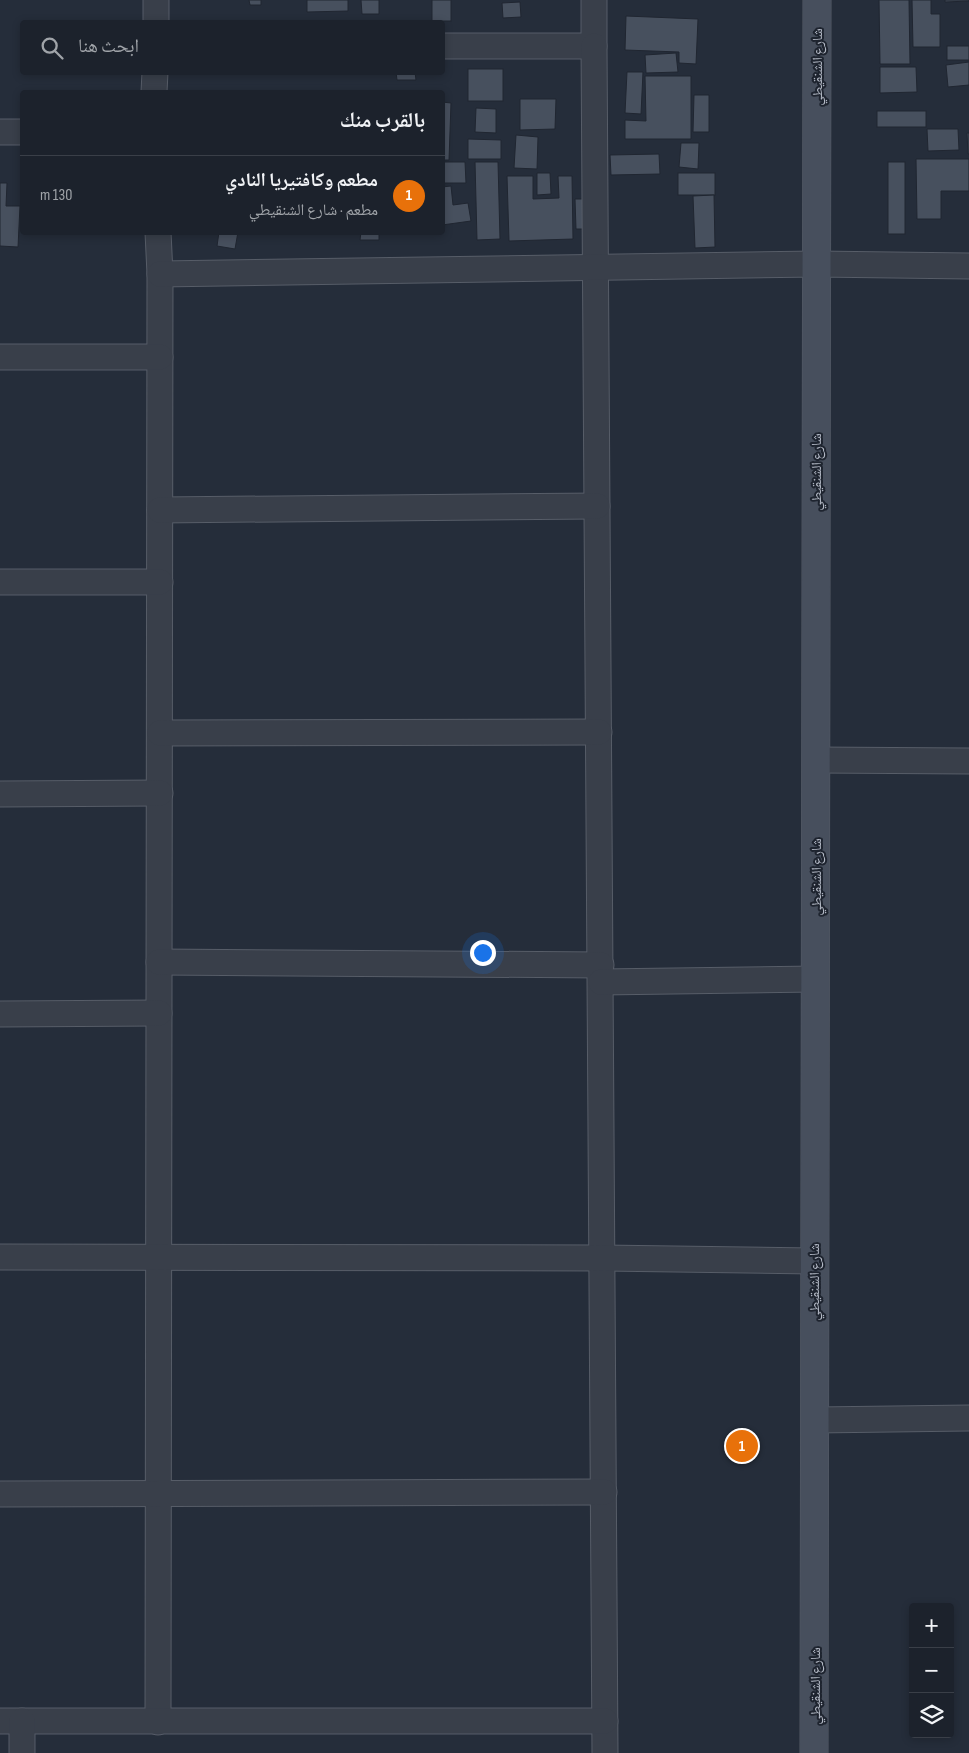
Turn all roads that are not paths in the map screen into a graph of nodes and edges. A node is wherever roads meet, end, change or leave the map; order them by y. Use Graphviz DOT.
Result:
graph roads {
  1 [pos="156,0"];
  2 [pos="594,0"];
  3 [pos="818,0"];
  4 [pos="156,20"];
  5 [pos="445,46"];
  6 [pos="594,46"];
  7 [pos="155,75"];
  8 [pos="154,90"];
  9 [pos="0,132"];
  10 [pos="20,132"];
  11 [pos="158,235"];
  12 [pos="817,264"];
  13 [pos="969,266"];
  14 [pos="596,267"];
  15 [pos="160,274"];
  16 [pos="0,357"];
  17 [pos="160,357"];
  18 [pos="597,506"];
  19 [pos="160,510"];
  20 [pos="0,582"];
  21 [pos="160,582"];
  22 [pos="599,732"];
  23 [pos="160,733"];
  24 [pos="816,760"];
  25 [pos="969,761"];
  26 [pos="0,794"];
  27 [pos="160,794"];
  28 [pos="159,962"];
  29 [pos="601,973"];
  30 [pos="815,979"];
  31 [pos="160,1013"];
  32 [pos="0,1014"];
  33 [pos="0,1257"];
  34 [pos="159,1257"];
  35 [pos="603,1258"];
  36 [pos="814,1262"];
  37 [pos="969,1418"];
  38 [pos="816,1420"];
  39 [pos="604,1492"];
  40 [pos="0,1494"];
  41 [pos="159,1494"];
  42 [pos="11,1721"];
  43 [pos="605,1721"];
  44 [pos="158,1722"];
  45 [pos="22,1753"];
  46 [pos="605,1753"];
  47 [pos="814,1753"];
  1 -- 4 [label="street"];
  2 -- 6 [label="street"];
  3 -- 12 [label="street, شارع الشنقيطي"];
  5 -- 6 [label="street"];
  6 -- 14 [label="street"];
  7 -- 8 [label="street"];
  9 -- 10 [label="street"];
  11 -- 15 [label="street"];
  12 -- 13 [label="street"];
  12 -- 14 [label="street"];
  12 -- 24 [label="street, شارع الشنقيطي"];
  14 -- 15 [label="street"];
  14 -- 18 [label="street"];
  15 -- 17 [label="street"];
  16 -- 17 [label="street"];
  17 -- 19 [label="street"];
  18 -- 19 [label="street"];
  18 -- 22 [label="street"];
  19 -- 21 [label="street"];
  20 -- 21 [label="street"];
  21 -- 23 [label="street"];
  22 -- 23 [label="street"];
  22 -- 29 [label="street"];
  23 -- 27 [label="street"];
  24 -- 25 [label="street"];
  24 -- 30 [label="street, شارع الشنقيطي"];
  26 -- 27 [label="street"];
  27 -- 28 [label="street"];
  28 -- 29 [label="street"];
  28 -- 31 [label="street"];
  29 -- 30 [label="street"];
  29 -- 35 [label="street"];
  30 -- 36 [label="street, شارع الشنقيطي"];
  31 -- 32 [label="street"];
  31 -- 34 [label="street"];
  33 -- 34 [label="street"];
  34 -- 35 [label="street"];
  34 -- 41 [label="street"];
  35 -- 36 [label="street"];
  35 -- 39 [label="street"];
  36 -- 38 [label="street, شارع الشنقيطي"];
  37 -- 38 [label="street"];
  38 -- 47 [label="street, شارع الشنقيطي"];
  39 -- 41 [label="street"];
  39 -- 43 [label="street"];
  40 -- 41 [label="street"];
  41 -- 44 [label="street"];
  42 -- 44 [label="street"];
  42 -- 45 [label="street"];
  43 -- 44 [label="street"];
  43 -- 46 [label="street"];
}
